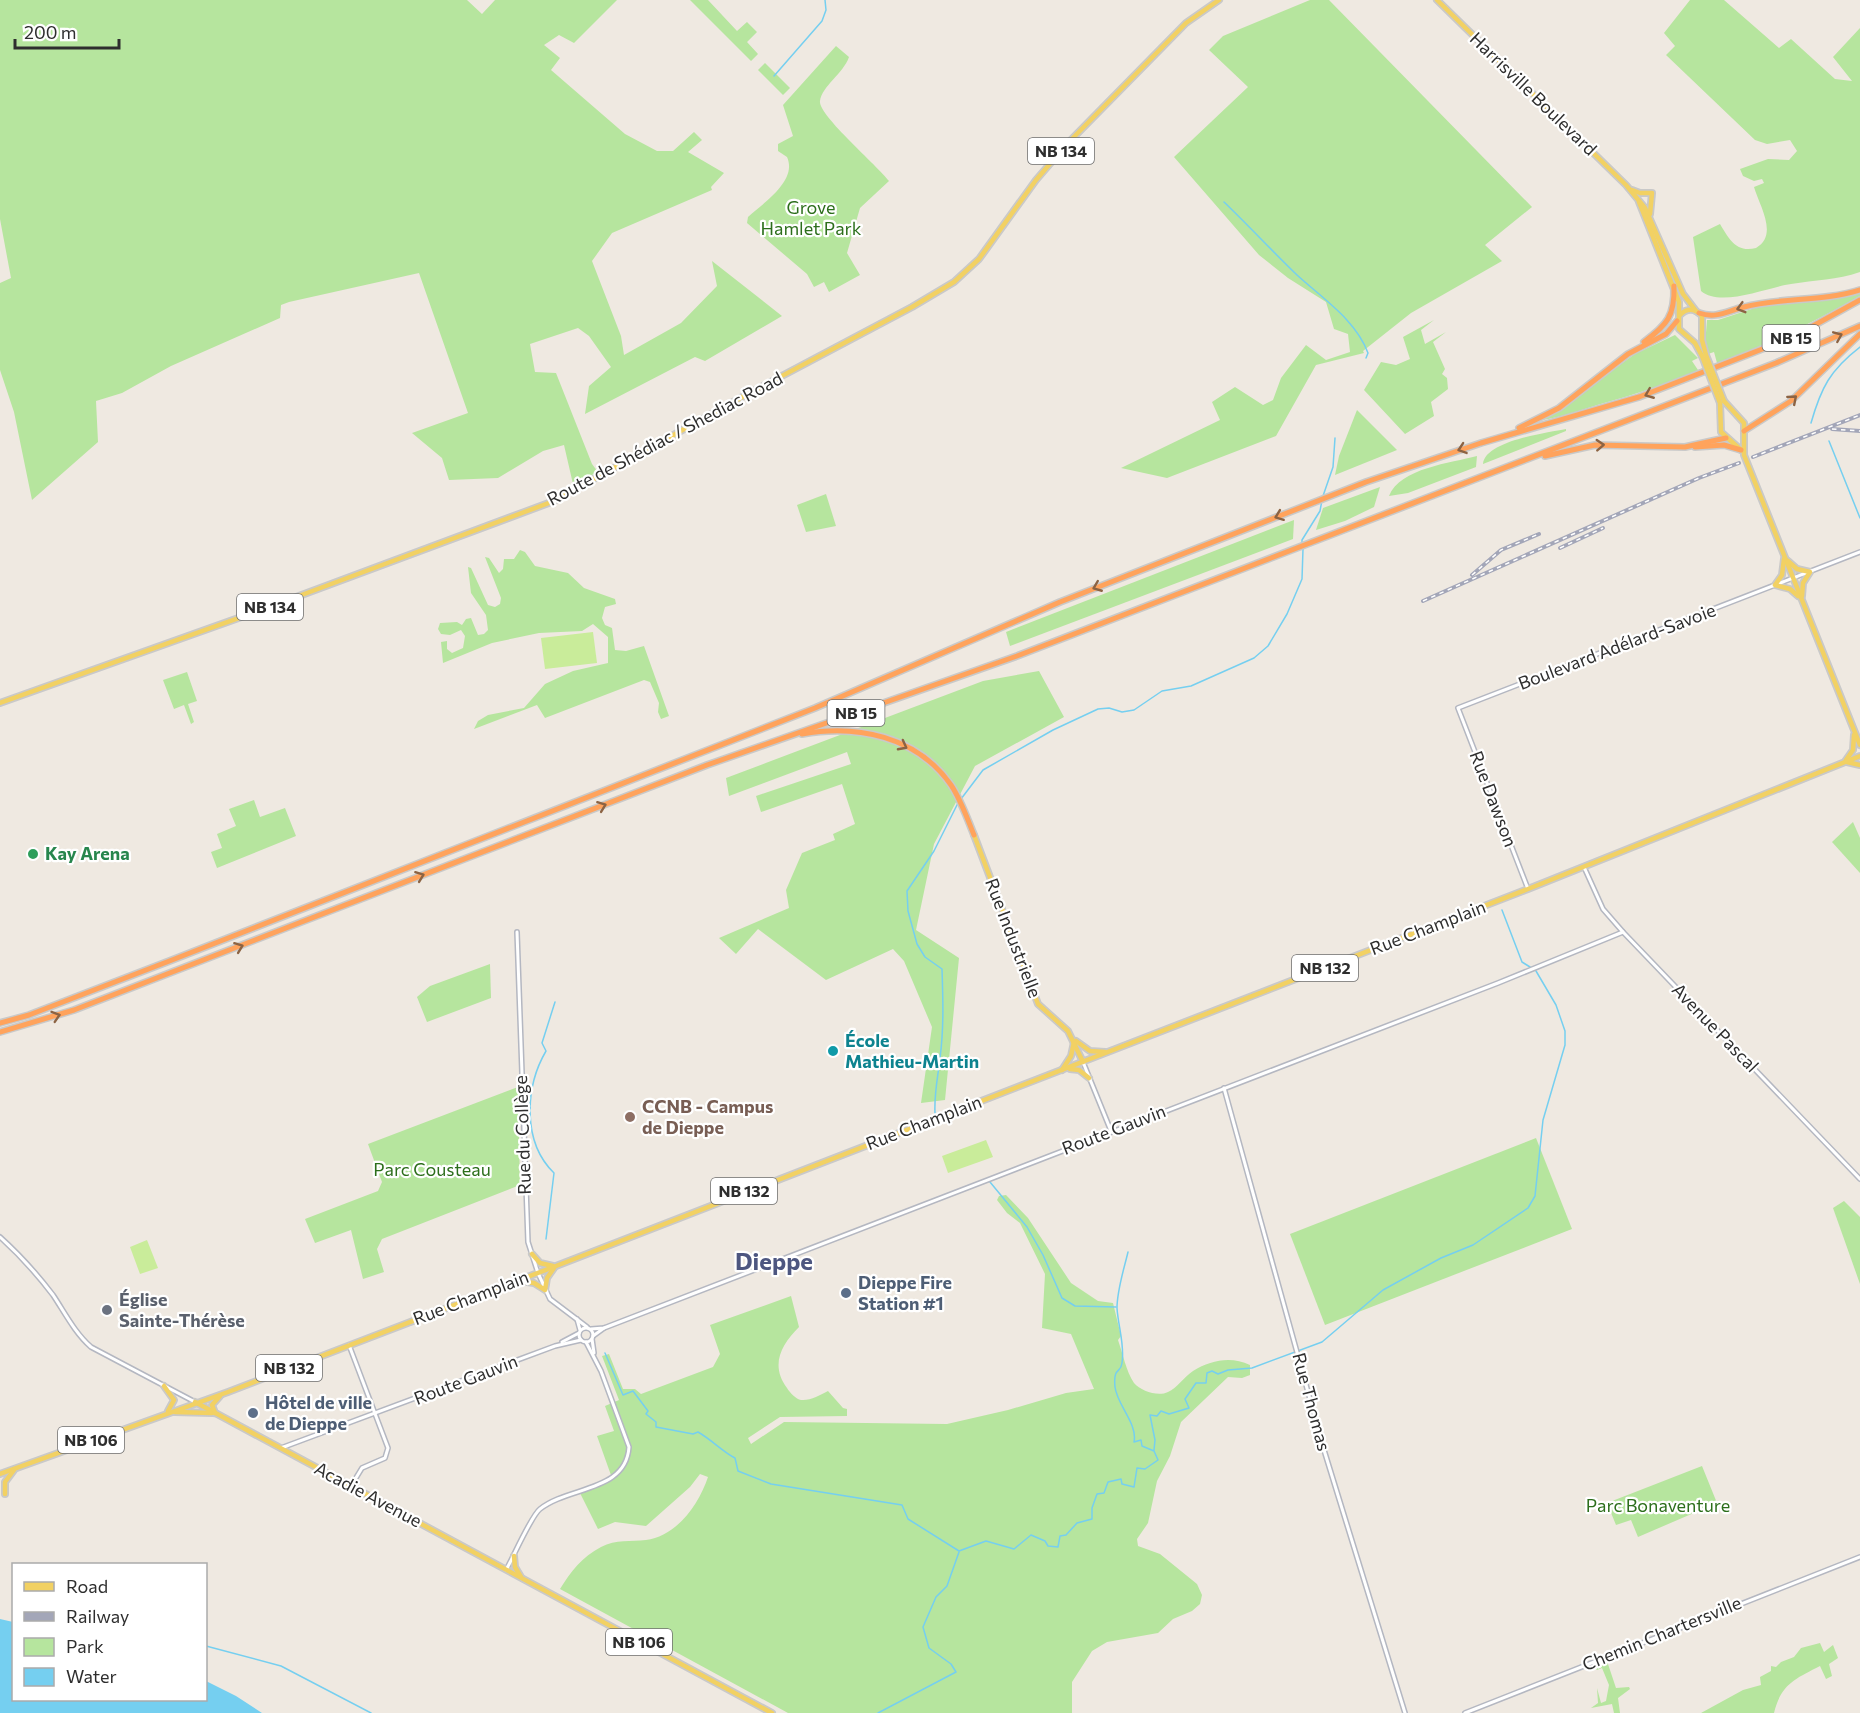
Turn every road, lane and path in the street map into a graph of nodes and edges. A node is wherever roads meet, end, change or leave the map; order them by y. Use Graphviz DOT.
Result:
graph roads {
  1 [pos="1219,0"];
  2 [pos="1437,0"];
  3 [pos="1629,189"];
  4 [pos="1639,202"];
  5 [pos="1651,219"];
  6 [pos="1674,286"];
  7 [pos="1860,290"];
  8 [pos="1860,300"];
  9 [pos="1698,312"];
  10 [pos="1678,319"];
  11 [pos="1860,326"];
  12 [pos="1860,334"];
  13 [pos="1636,349"];
  14 [pos="1704,356"];
  15 [pos="1722,402"];
  16 [pos="1744,432"];
  17 [pos="1726,438"];
  18 [pos="1481,443"];
  19 [pos="1685,447"];
  20 [pos="1742,452"];
  21 [pos="1483,476"];
  22 [pos="1860,552"];
  23 [pos="1784,556"];
  24 [pos="1810,572"];
  25 [pos="1792,576"];
  26 [pos="1775,585"];
  27 [pos="1802,599"];
  28 [pos="0,703"];
  29 [pos="1458,708"];
  30 [pos="1854,730"];
  31 [pos="1860,736"];
  32 [pos="786,737"];
  33 [pos="1860,745"];
  34 [pos="1860,756"];
  35 [pos="1845,762"];
  36 [pos="1860,765"];
  37 [pos="974,835"];
  38 [pos="1584,867"];
  39 [pos="1528,889"];
  40 [pos="517,932"];
  41 [pos="1623,932"];
  42 [pos="0,1023"];
  43 [pos="0,1032"];
  44 [pos="1074,1040"];
  45 [pos="1108,1052"];
  46 [pos="1083,1062"];
  47 [pos="1062,1070"];
  48 [pos="1089,1078"];
  49 [pos="1224,1088"];
  50 [pos="1111,1131"];
  51 [pos="1860,1179"];
  52 [pos="0,1237"];
  53 [pos="532,1254"];
  54 [pos="555,1266"];
  55 [pos="538,1273"];
  56 [pos="515,1282"];
  57 [pos="545,1290"];
  58 [pos="578,1319"];
  59 [pos="589,1328"];
  60 [pos="604,1328"];
  61 [pos="580,1331"];
  62 [pos="593,1337"];
  63 [pos="581,1340"];
  64 [pos="586,1342"];
  65 [pos="349,1345"];
  66 [pos="557,1346"];
  67 [pos="594,1355"];
  68 [pos="164,1386"];
  69 [pos="228,1392"];
  70 [pos="195,1402"];
  71 [pos="167,1413"];
  72 [pos="214,1413"];
  73 [pos="375,1414"];
  74 [pos="296,1444"];
  75 [pos="280,1448"];
  76 [pos="295,1457"];
  77 [pos="16,1468"];
  78 [pos="0,1474"];
  79 [pos="351,1486"];
  80 [pos="5,1494"];
  81 [pos="514,1556"];
  82 [pos="1860,1557"];
  83 [pos="506,1570"];
  84 [pos="523,1579"];
  85 [pos="772,1713"];
  86 [pos="1405,1713"];
  87 [pos="1465,1713"];
  1 -- 28 [label="main road, Route de Shédiac / Shediac Road / NB 134"];
  2 -- 3 [label="main road, Harrisville Boulevard"];
  3 -- 4 [label="main road"];
  3 -- 5 [label="main road"];
  4 -- 5 [label="main road"];
  4 -- 6 [label="main road"];
  5 -- 9 [label="main road"];
  6 -- 10 [label="main road"];
  6 -- 13 [label="highway"];
  7 -- 9 [label="highway, one-way"];
  8 -- 18 [label="highway, NB 15, one-way"];
  9 -- 10 [label="main road"];
  9 -- 14 [label="main road"];
  10 -- 13 [label="highway"];
  10 -- 14 [label="main road"];
  21 -- 11 [label="highway, NB 15, one-way"];
  16 -- 12 [label="highway, one-way"];
  13 -- 18 [label="highway"];
  14 -- 15 [label="main road, bridge"];
  15 -- 16 [label="main road"];
  15 -- 17 [label="main road"];
  16 -- 17 [label="main road"];
  16 -- 20 [label="main road"];
  17 -- 19 [label="highway"];
  17 -- 20 [label="main road"];
  18 -- 42 [label="highway, NB 15, one-way"];
  19 -- 20 [label="highway"];
  21 -- 19 [label="highway, one-way"];
  20 -- 23 [label="main road"];
  21 -- 32 [label="highway, NB 15"];
  22 -- 24 [label="street"];
  23 -- 24 [label="main road"];
  23 -- 25 [label="main road"];
  23 -- 26 [label="main road"];
  24 -- 25 [label="street, Boulevard Adélard-Savoie"];
  24 -- 27 [label="main road"];
  25 -- 26 [label="street, Boulevard Adélard-Savoie"];
  25 -- 27 [label="main road"];
  26 -- 27 [label="main road"];
  26 -- 29 [label="street, Boulevard Adélard-Savoie"];
  27 -- 30 [label="main road"];
  29 -- 39 [label="street, Rue Dawson"];
  30 -- 31 [label="main road"];
  30 -- 33 [label="main road"];
  30 -- 35 [label="main road"];
  32 -- 37 [label="highway, one-way"];
  43 -- 32 [label="highway, NB 15, one-way"];
  34 -- 35 [label="main road, NB 132"];
  35 -- 36 [label="main road"];
  35 -- 38 [label="main road, Rue Champlain / NB 132"];
  37 -- 44 [label="main road, Rue Industrielle"];
  38 -- 39 [label="main road, Rue Champlain / NB 132"];
  38 -- 41 [label="street, Avenue Pascal"];
  39 -- 45 [label="main road, Rue Champlain / NB 132"];
  40 -- 53 [label="street, Rue du Collège"];
  41 -- 49 [label="street, Route Gauvin"];
  41 -- 51 [label="street, Avenue Pascal"];
  44 -- 45 [label="main road"];
  44 -- 46 [label="main road, Rue Industrielle"];
  44 -- 47 [label="main road"];
  45 -- 46 [label="main road, Rue Champlain / NB 132"];
  46 -- 47 [label="main road, Rue Champlain / NB 132"];
  46 -- 48 [label="street"];
  47 -- 48 [label="main road"];
  47 -- 54 [label="main road, Rue Champlain / NB 132"];
  48 -- 50 [label="street"];
  49 -- 50 [label="street, Route Gauvin"];
  49 -- 86 [label="street, Rue Thomas"];
  50 -- 60 [label="street, Route Gauvin"];
  52 -- 68 [label="street, Acadie Avenue"];
  53 -- 54 [label="main road"];
  53 -- 55 [label="street, Rue du Collège"];
  54 -- 55 [label="main road, Rue Champlain / NB 132"];
  54 -- 57 [label="main road"];
  55 -- 56 [label="main road, Rue Champlain / NB 132"];
  55 -- 57 [label="street, Rue du Collège"];
  56 -- 57 [label="main road"];
  56 -- 65 [label="main road, Rue Champlain / NB 132"];
  57 -- 58 [label="street, Rue du Collège"];
  58 -- 59 [label="street, Rue du Collège"];
  58 -- 61 [label="street"];
  59 -- 60 [label="street, Route Gauvin"];
  59 -- 61 [label="street, Route Gauvin"];
  59 -- 62 [label="street"];
  60 -- 62 [label="street, Route Gauvin"];
  61 -- 63 [label="street"];
  61 -- 66 [label="street, Route Gauvin"];
  62 -- 64 [label="street, Route Gauvin"];
  62 -- 67 [label="street"];
  63 -- 64 [label="street"];
  63 -- 66 [label="street, Route Gauvin"];
  64 -- 67 [label="street"];
  65 -- 69 [label="main road, Rue Champlain / NB 132"];
  65 -- 73 [label="street"];
  66 -- 73 [label="street, Route Gauvin"];
  67 -- 81 [label="street"];
  68 -- 70 [label="street, Acadie Avenue"];
  68 -- 71 [label="main road"];
  69 -- 70 [label="main road, Rue Champlain / NB 132"];
  69 -- 72 [label="main road"];
  70 -- 71 [label="main road, Rue Champlain / NB 106"];
  70 -- 72 [label="main road, Acadie Avenue / NB 106"];
  71 -- 72 [label="main road"];
  71 -- 77 [label="main road, Rue Champlain / NB 106"];
  72 -- 75 [label="main road, Acadie Avenue / NB 106"];
  73 -- 74 [label="street, Route Gauvin"];
  73 -- 79 [label="street"];
  74 -- 75 [label="street, Route Gauvin"];
  74 -- 76 [label="street"];
  75 -- 76 [label="main road, Acadie Avenue / NB 106"];
  76 -- 79 [label="main road, Acadie Avenue / NB 106"];
  77 -- 78 [label="main road, Rue Champlain / NB 106"];
  77 -- 80 [label="main road"];
  79 -- 83 [label="main road, Acadie Avenue / NB 106"];
  81 -- 83 [label="street"];
  81 -- 84 [label="main road"];
  82 -- 87 [label="street, Chemin Chartersville"];
  83 -- 84 [label="main road, Acadie Avenue / NB 106"];
  84 -- 85 [label="main road, Acadie Avenue / NB 106"];
}
